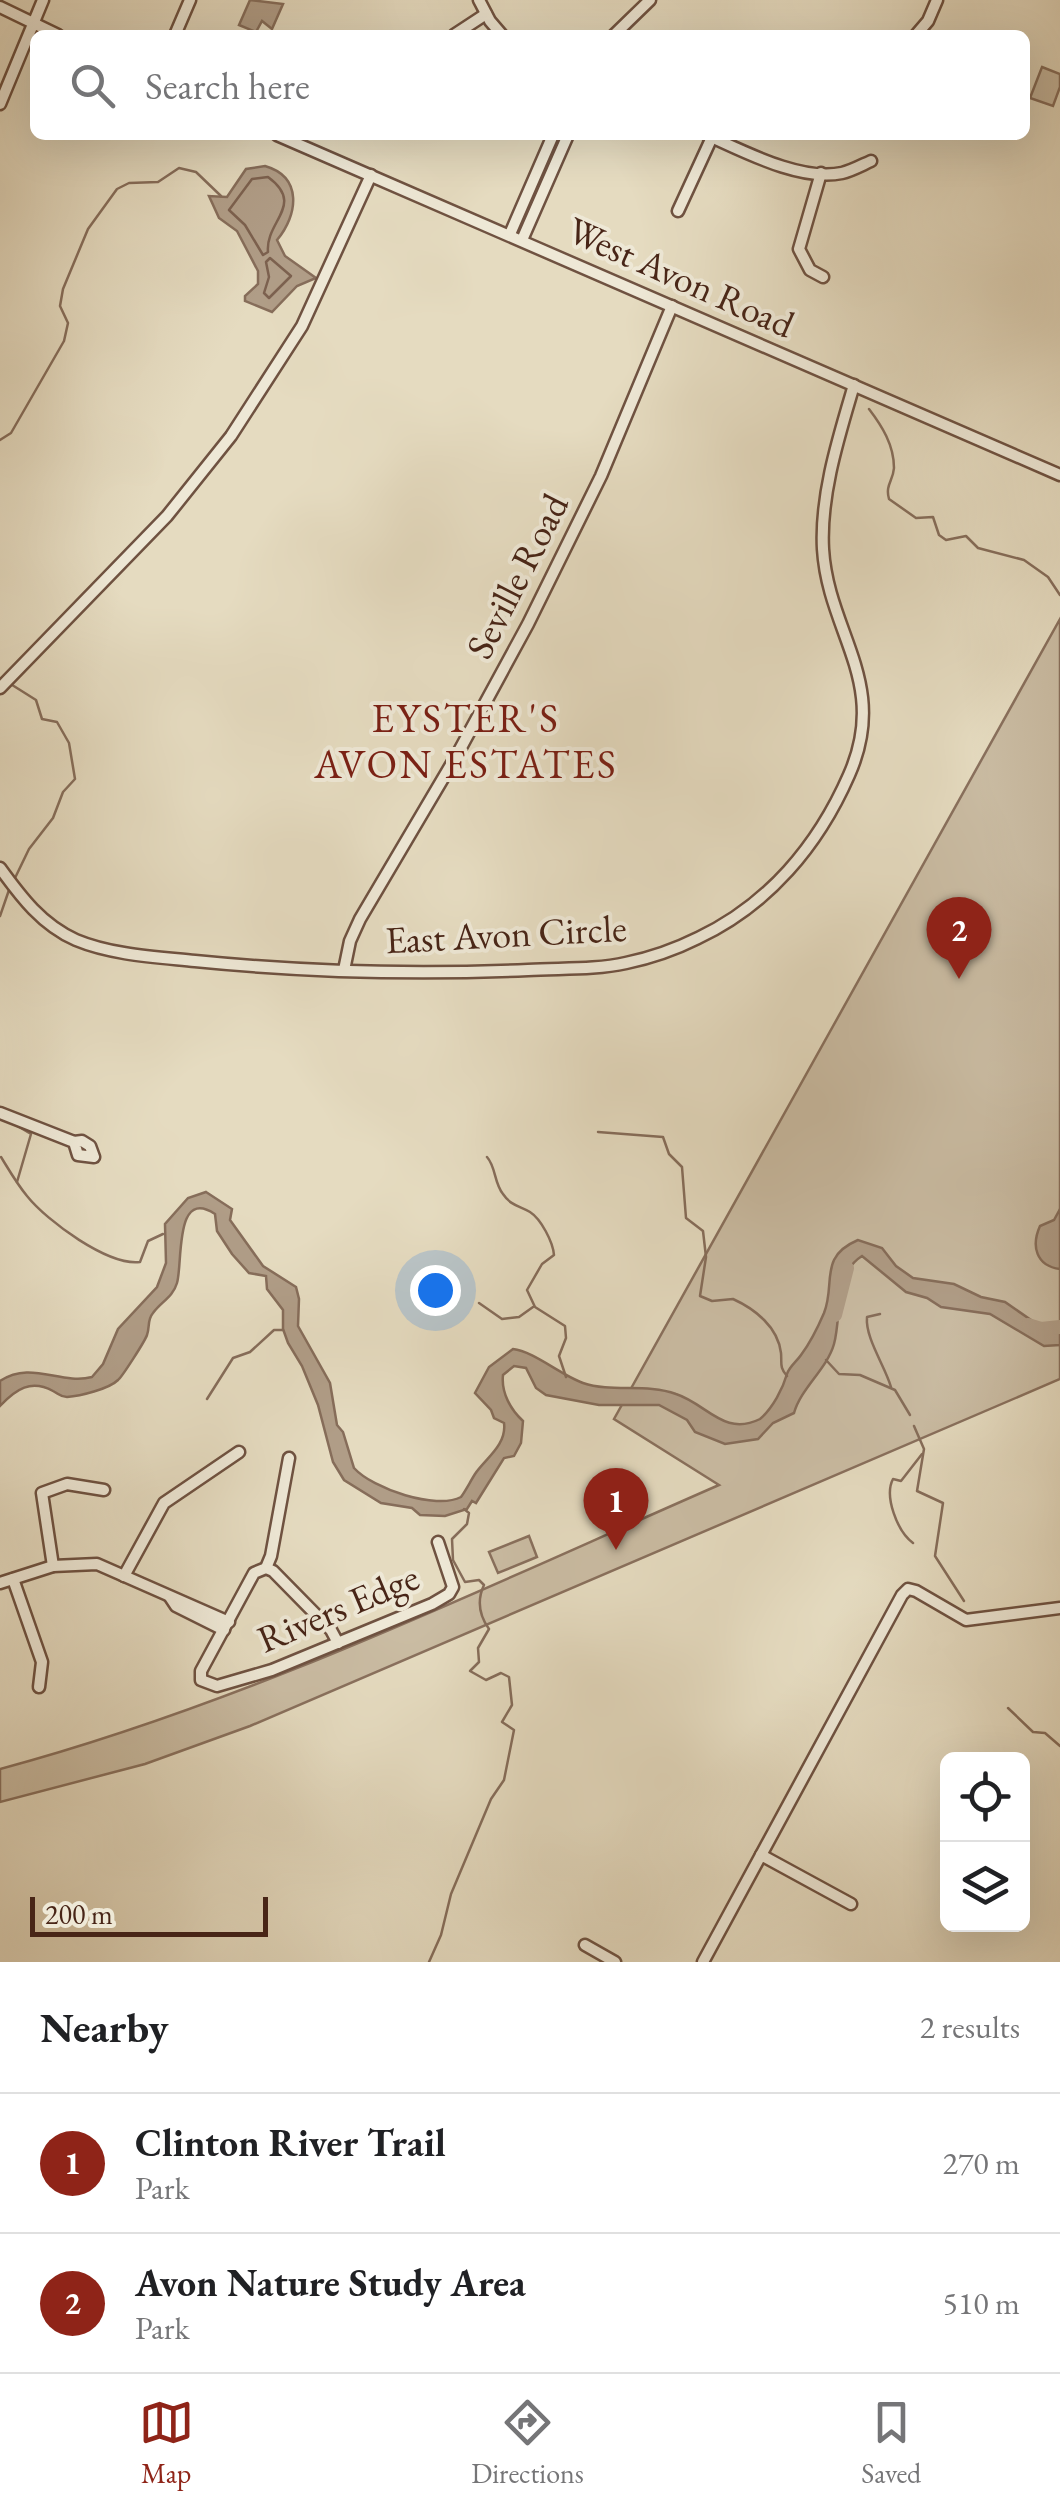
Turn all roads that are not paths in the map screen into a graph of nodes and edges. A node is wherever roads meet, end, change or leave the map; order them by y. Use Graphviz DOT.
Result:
graph roads {
  1 [pos="43,0"];
  2 [pos="190,0"];
  3 [pos="479,0"];
  4 [pos="936,0"];
  5 [pos="641,2"];
  6 [pos="0,8"];
  7 [pos="486,14"];
  8 [pos="34,24"];
  9 [pos="31,30"];
  10 [pos="47,30"];
  11 [pos="178,30"];
  12 [pos="462,30"];
  13 [pos="498,30"];
  14 [pos="618,30"];
  15 [pos="921,30"];
  16 [pos="30,33"];
  17 [pos="0,104"];
  18 [pos="289,140"];
  19 [pos="551,140"];
  20 [pos="566,140"];
  21 [pos="708,140"];
  22 [pos="719,140"];
  23 [pos="871,161"];
  24 [pos="821,173"];
  25 [pos="372,175"];
  26 [pos="678,212"];
  27 [pos="510,234"];
  28 [pos="522,240"];
  29 [pos="824,278"];
  30 [pos="672,306"];
  31 [pos="854,386"];
  32 [pos="1060,475"];
  33 [pos="0,688"];
  34 [pos="0,868"];
  35 [pos="344,970"];
  36 [pos="0,1113"];
  37 [pos="74,1142"];
  38 [pos="240,1452"];
  39 [pos="290,1458"];
  40 [pos="104,1490"];
  41 [pos="438,1542"];
  42 [pos="52,1566"];
  43 [pos="266,1568"];
  44 [pos="124,1576"];
  45 [pos="13,1579"];
  46 [pos="0,1583"];
  47 [pos="1060,1608"];
  48 [pos="227,1626"];
  49 [pos="338,1643"];
  50 [pos="39,1687"];
  51 [pos="761,1855"];
  52 [pos="850,1904"];
  53 [pos="585,1945"];
  54 [pos="616,1962"];
  55 [pos="703,1962"];
  1 -- 8 [label="street"];
  2 -- 11 [label="street"];
  3 -- 7 [label="street"];
  4 -- 15 [label="street"];
  5 -- 14 [label="street"];
  6 -- 8 [label="street"];
  7 -- 12 [label="street"];
  7 -- 13 [label="street"];
  8 -- 9 [label="street"];
  8 -- 10 [label="street"];
  16 -- 17 [label="street"];
  18 -- 25 [label="street, West Avon Road"];
  19 -- 27 [label="street"];
  20 -- 28 [label="street"];
  21 -- 26 [label="street"];
  22 -- 24 [label="street"];
  23 -- 24 [label="street"];
  24 -- 29 [label="street"];
  25 -- 27 [label="street, West Avon Road"];
  25 -- 33 [label="street"];
  27 -- 28 [label="street, West Avon Road"];
  28 -- 30 [label="street, West Avon Road"];
  30 -- 31 [label="street, West Avon Road"];
  30 -- 35 [label="street, Seville Road"];
  31 -- 32 [label="street, West Avon Road"];
  31 -- 35 [label="street, East Avon Circle"];
  34 -- 35 [label="street, East Avon Circle"];
  36 -- 37 [label="street"];
  38 -- 44 [label="street"];
  39 -- 43 [label="street"];
  40 -- 42 [label="street"];
  41 -- 49 [label="street, Rivers Edge"];
  42 -- 44 [label="street"];
  42 -- 45 [label="street"];
  43 -- 48 [label="street"];
  43 -- 49 [label="street"];
  44 -- 48 [label="street"];
  45 -- 46 [label="street"];
  45 -- 50 [label="street"];
  47 -- 51 [label="street"];
  48 -- 49 [label="street, Rivers Edge"];
  51 -- 52 [label="street"];
  51 -- 55 [label="street"];
  53 -- 54 [label="street"];
}
